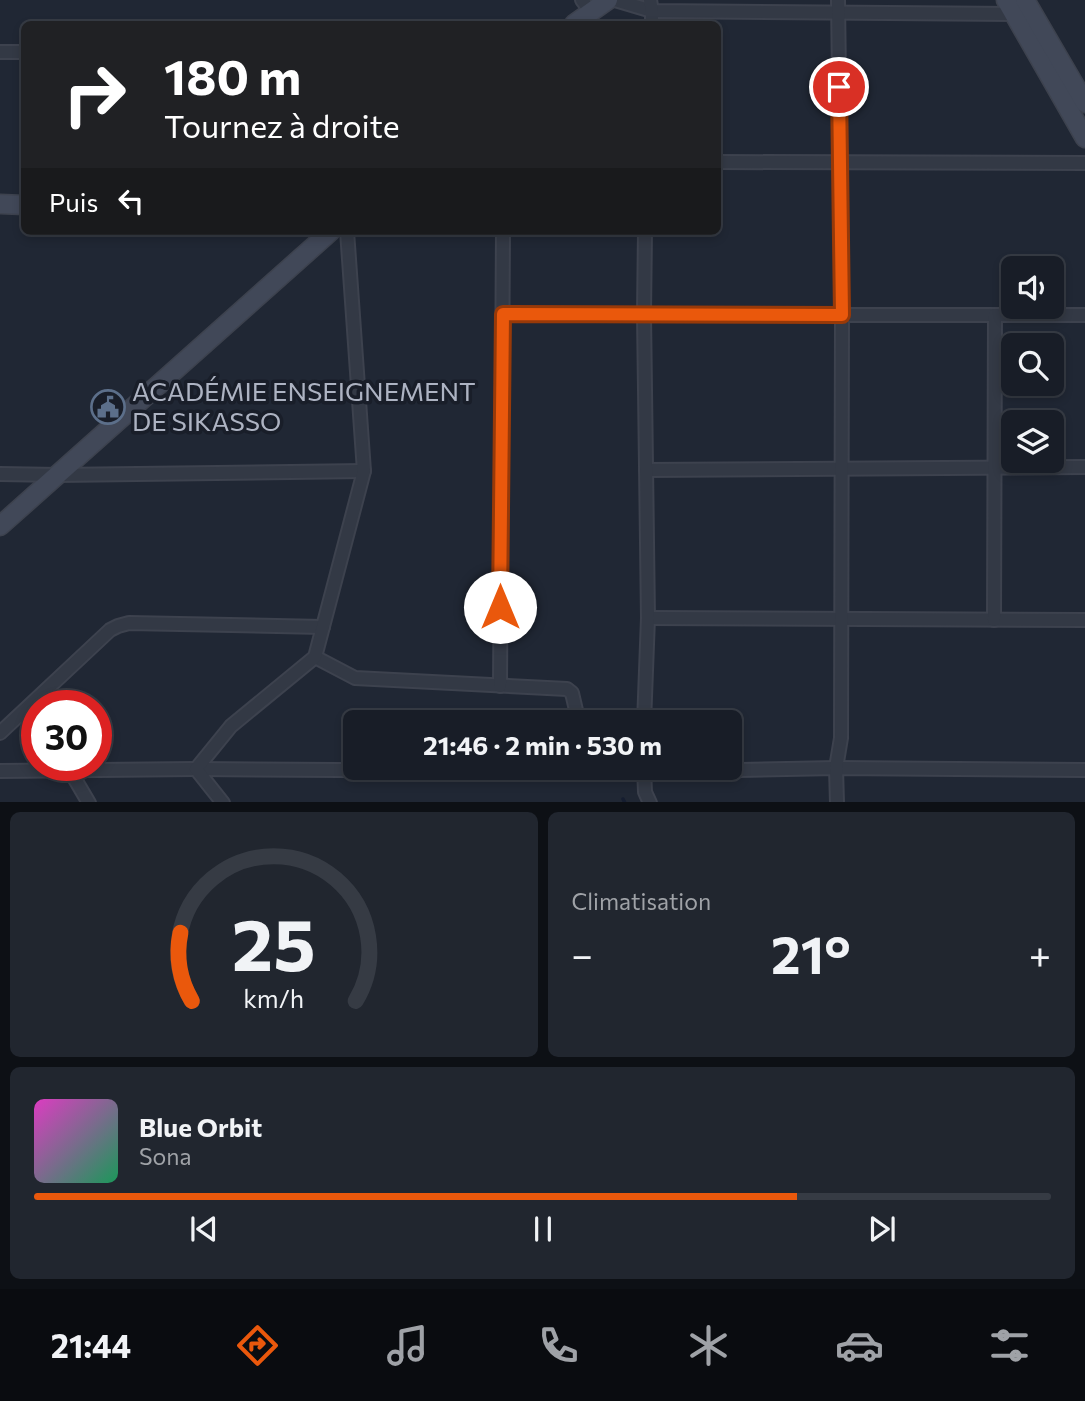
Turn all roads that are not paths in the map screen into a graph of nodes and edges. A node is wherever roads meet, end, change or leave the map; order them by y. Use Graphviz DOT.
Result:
graph roads {
  1 [pos="608,0"];
  2 [pos="615,0"];
  3 [pos="651,5"];
  4 [pos="1015,5"];
  5 [pos="587,6"];
  6 [pos="838,7"];
  7 [pos="576,21"];
  8 [pos="0,52"];
  9 [pos="21,52"];
  10 [pos="1085,103"];
  11 [pos="1085,138"];
  12 [pos="840,161"];
  13 [pos="721,162"];
  14 [pos="1085,163"];
  15 [pos="0,204"];
  16 [pos="21,205"];
  17 [pos="327,235"];
  18 [pos="347,235"];
  19 [pos="503,235"];
  20 [pos="645,235"];
  21 [pos="503,314"];
  22 [pos="644,314"];
  23 [pos="842,315"];
  24 [pos="995,315"];
  25 [pos="1085,315"];
  26 [pos="1085,467"];
  27 [pos="841,468"];
  28 [pos="995,468"];
  29 [pos="646,470"];
  30 [pos="364,471"];
  31 [pos="0,474"];
  32 [pos="58,475"];
  33 [pos="0,526"];
  34 [pos="648,618"];
  35 [pos="841,618"];
  36 [pos="994,620"];
  37 [pos="1085,620"];
  38 [pos="323,628"];
  39 [pos="315,657"];
  40 [pos="500,686"];
  41 [pos="576,710"];
  42 [pos="644,710"];
  43 [pos="0,733"];
  44 [pos="836,768"];
  45 [pos="112,769"];
  46 [pos="196,769"];
  47 [pos="343,769"];
  48 [pos="742,769"];
  49 [pos="21,770"];
  50 [pos="1085,770"];
  51 [pos="0,771"];
  52 [pos="644,780"];
  53 [pos="76,781"];
  54 [pos="88,802"];
  55 [pos="222,802"];
  56 [pos="650,802"];
  57 [pos="837,802"];
  1 -- 5 [label="main road"];
  2 -- 3 [label="street"];
  3 -- 6 [label="street"];
  4 -- 6 [label="street"];
  4 -- 10 [label="main road"];
  4 -- 11 [label="main road"];
  5 -- 7 [label="main road"];
  6 -- 12 [label="street"];
  8 -- 9 [label="street"];
  12 -- 13 [label="street"];
  12 -- 14 [label="street"];
  12 -- 23 [label="street"];
  15 -- 16 [label="main road"];
  17 -- 32 [label="main road"];
  18 -- 30 [label="street"];
  19 -- 21 [label="street"];
  20 -- 22 [label="street"];
  21 -- 22 [label="street"];
  21 -- 40 [label="street"];
  22 -- 23 [label="street"];
  22 -- 29 [label="street"];
  23 -- 24 [label="street"];
  23 -- 27 [label="street"];
  24 -- 25 [label="street"];
  24 -- 28 [label="street"];
  26 -- 28 [label="street"];
  27 -- 28 [label="street"];
  27 -- 29 [label="street"];
  27 -- 35 [label="street"];
  28 -- 36 [label="street"];
  29 -- 34 [label="street"];
  30 -- 32 [label="street"];
  30 -- 38 [label="street"];
  31 -- 32 [label="street"];
  32 -- 33 [label="main road"];
  34 -- 35 [label="street"];
  34 -- 42 [label="street"];
  35 -- 36 [label="street"];
  35 -- 44 [label="street"];
  36 -- 37 [label="street"];
  38 -- 39 [label="street"];
  38 -- 43 [label="street"];
  39 -- 40 [label="street"];
  39 -- 46 [label="street"];
  40 -- 41 [label="street"];
  44 -- 48 [label="street"];
  44 -- 50 [label="street"];
  44 -- 57 [label="street"];
  45 -- 46 [label="street"];
  46 -- 47 [label="street"];
  46 -- 55 [label="street"];
  49 -- 51 [label="street"];
  52 -- 56 [label="street"];
  53 -- 54 [label="street"];
}
